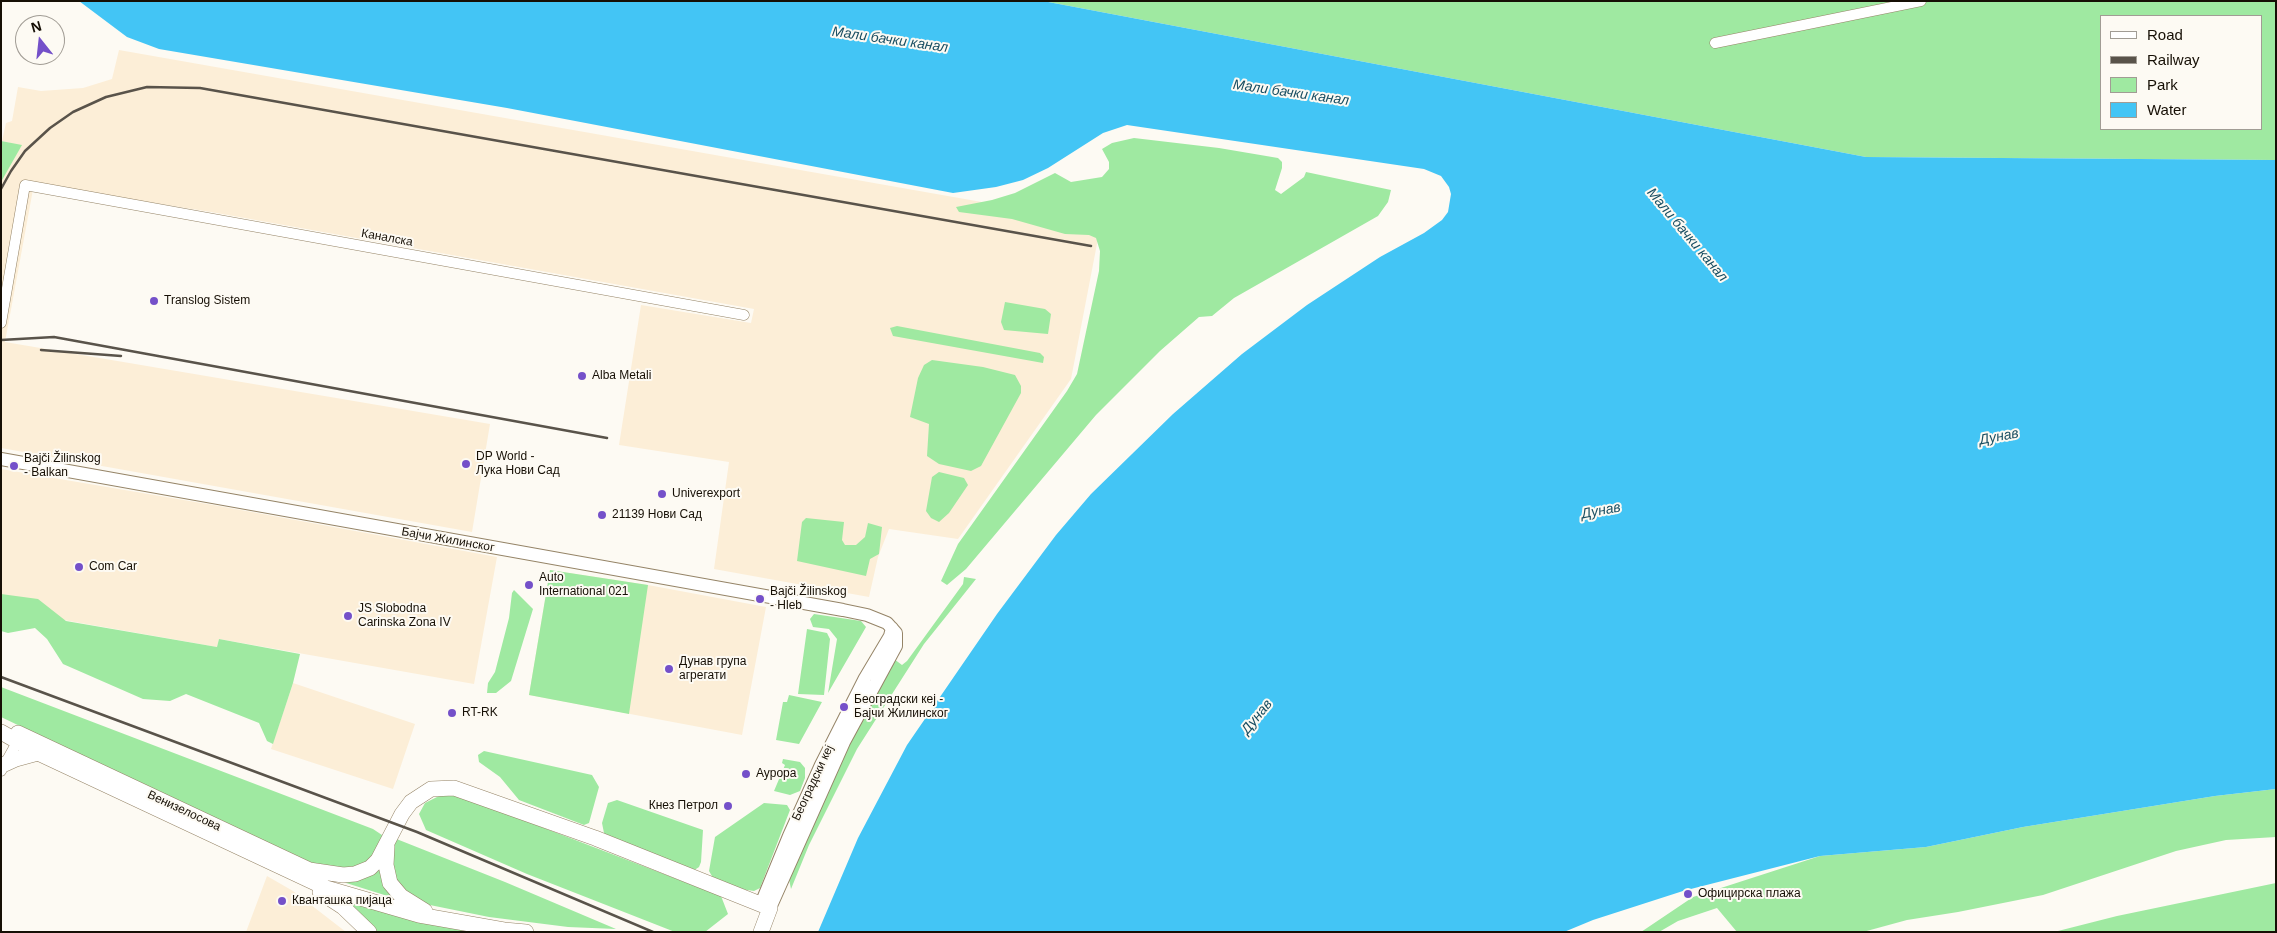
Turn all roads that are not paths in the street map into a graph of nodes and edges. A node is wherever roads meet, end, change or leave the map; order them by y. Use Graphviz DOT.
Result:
graph roads {
  1 [pos="1922,1"];
  2 [pos="1715,43"];
  3 [pos="744,315"];
  4 [pos="1,323"];
  5 [pos="1,459"];
  6 [pos="892,643"];
  7 [pos="1,726"];
  8 [pos="1,732"];
  9 [pos="19,738"];
  10 [pos="38,754"];
  11 [pos="3,768"];
  12 [pos="387,845"];
  13 [pos="302,873"];
  14 [pos="766,906"];
  15 [pos="435,918"];
  16 [pos="369,932"];
  17 [pos="526,932"];
  18 [pos="751,932"];
  19 [pos="761,932"];
  1 -- 2 [label="street"];
  3 -- 4 [label="street, Каналска"];
  5 -- 6 [label="street, Бајчи Жилинског"];
  6 -- 14 [label="street, Београдски кеј"];
  7 -- 9 [label="main road, Венизелосова"];
  8 -- 9 [label="main road, Венизелосова"];
  9 -- 10 [label="main road, Венизелосова"];
  9 -- 11 [label="street"];
  9 -- 13 [label="main road, Венизелосова"];
  10 -- 11 [label="main road"];
  10 -- 13 [label="main road, Венизелосова"];
  12 -- 13 [label="main road"];
  12 -- 14 [label="main road"];
  12 -- 15 [label="main road"];
  13 -- 15 [label="main road, Венизелосова"];
  13 -- 16 [label="main road"];
  14 -- 18 [label="main road, Београдски кеј"];
  14 -- 19 [label="main road, Београдски кеј"];
  15 -- 17 [label="main road, Венизелосова"];
}
